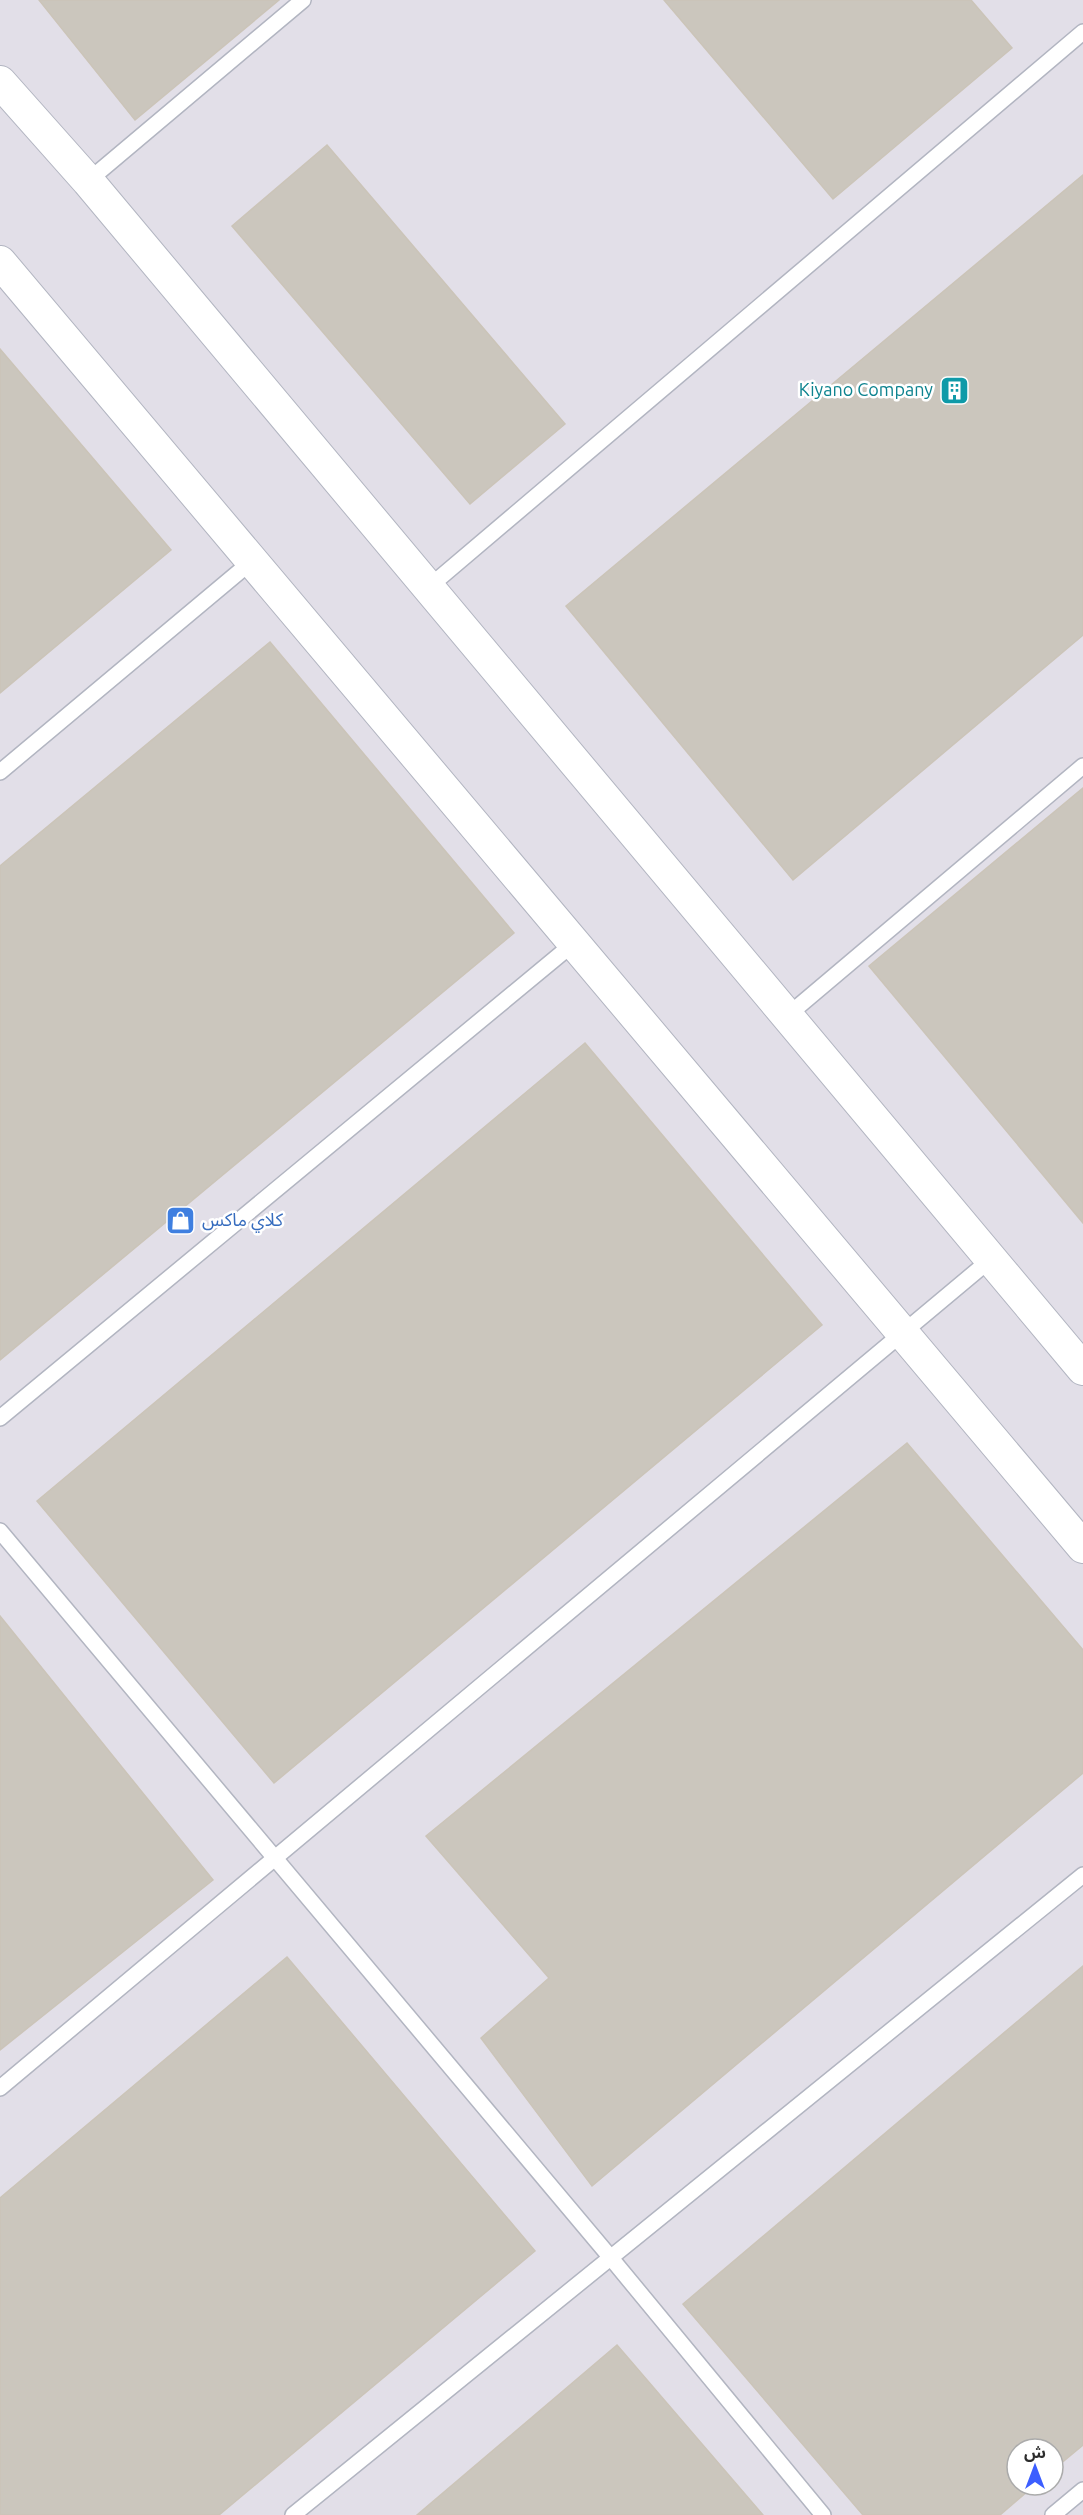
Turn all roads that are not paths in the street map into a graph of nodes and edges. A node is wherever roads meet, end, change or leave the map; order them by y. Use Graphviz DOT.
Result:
graph roads {
  1 [pos="303,0"];
  2 [pos="1083,32"];
  3 [pos="0,82"];
  4 [pos="88,181"];
  5 [pos="0,262"];
  6 [pos="252,561"];
  7 [pos="429,587"];
  8 [pos="1083,766"];
  9 [pos="0,772"];
  10 [pos="574,943"];
  11 [pos="787,1016"];
  12 [pos="990,1258"];
  13 [pos="903,1332"];
  14 [pos="1083,1369"];
  15 [pos="0,1418"];
  16 [pos="0,1531"];
  17 [pos="1083,1546"];
  18 [pos="274,1858"];
  19 [pos="1083,1875"];
  20 [pos="0,2088"];
  21 [pos="611,2258"];
  22 [pos="1083,2490"];
  23 [pos="293,2515"];
  24 [pos="823,2515"];
  25 [pos="1053,2515"];
  1 -- 4 [label="lane"];
  2 -- 7 [label="lane"];
  3 -- 4 [label="street"];
  4 -- 7 [label="street"];
  5 -- 6 [label="street"];
  6 -- 9 [label="lane"];
  6 -- 10 [label="street"];
  7 -- 11 [label="street"];
  8 -- 11 [label="lane"];
  10 -- 13 [label="street"];
  10 -- 15 [label="lane"];
  11 -- 12 [label="street"];
  12 -- 13 [label="lane"];
  12 -- 14 [label="street"];
  13 -- 17 [label="street"];
  13 -- 18 [label="lane"];
  16 -- 18 [label="lane"];
  18 -- 20 [label="lane"];
  18 -- 21 [label="lane"];
  19 -- 21 [label="lane"];
  21 -- 23 [label="lane"];
  21 -- 24 [label="lane"];
  22 -- 25 [label="lane"];
}
